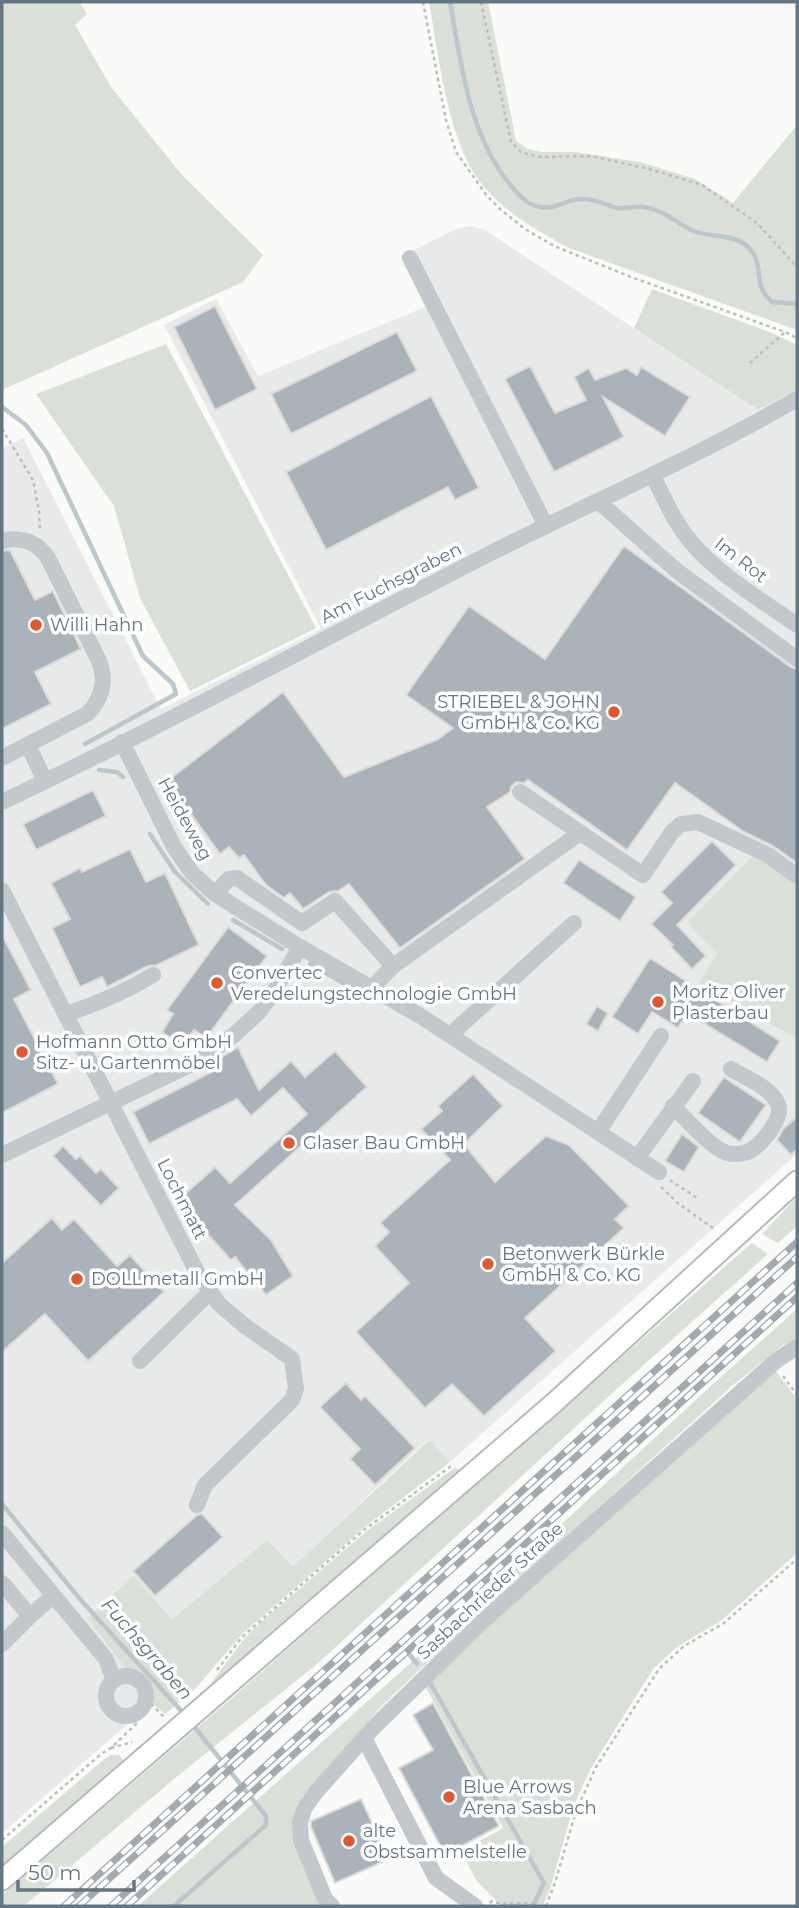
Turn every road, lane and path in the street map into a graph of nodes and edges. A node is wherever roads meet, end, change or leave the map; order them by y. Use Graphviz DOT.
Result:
graph roads {
  1 [pos="423,2"];
  2 [pos="481,2"];
  3 [pos="410,258"];
  4 [pos="797,267"];
  5 [pos="785,332"];
  6 [pos="797,338"];
  7 [pos="750,363"];
  8 [pos="797,400"];
  9 [pos="2,429"];
  10 [pos="653,476"];
  11 [pos="599,502"];
  12 [pos="546,526"];
  13 [pos="2,541"];
  14 [pos="41,548"];
  15 [pos="797,625"];
  16 [pos="797,659"];
  17 [pos="122,742"];
  18 [pos="28,745"];
  19 [pos="2,758"];
  20 [pos="45,781"];
  21 [pos="520,792"];
  22 [pos="2,802"];
  23 [pos="580,833"];
  24 [pos="797,876"];
  25 [pos="2,890"];
  26 [pos="215,894"];
  27 [pos="302,923"];
  28 [pos="574,923"];
  29 [pos="295,944"];
  30 [pos="393,966"];
  31 [pos="153,975"];
  32 [pos="372,988"];
  33 [pos="66,1014"];
  34 [pos="450,1035"];
  35 [pos="661,1036"];
  36 [pos="731,1069"];
  37 [pos="693,1081"];
  38 [pos="112,1103"];
  39 [pos="673,1106"];
  40 [pos="597,1132"];
  41 [pos="2,1155"];
  42 [pos="637,1158"];
  43 [pos="657,1177"];
  44 [pos="797,1181"];
  45 [pos="696,1198"];
  46 [pos="719,1232"];
  47 [pos="211,1292"];
  48 [pos="797,1347"];
  49 [pos="776,1360"];
  50 [pos="140,1361"];
  51 [pos="797,1395"];
  52 [pos="462,1459"];
  53 [pos="197,1505"];
  54 [pos="2,1533"];
  55 [pos="797,1559"];
  56 [pos="2,1583"];
  57 [pos="53,1595"];
  58 [pos="30,1616"];
  59 [pos="2,1644"];
  60 [pos="215,1672"];
  61 [pos="114,1680"];
  62 [pos="143,1705"];
  63 [pos="171,1722"];
  64 [pos="364,1738"];
  65 [pos="138,1740"];
  66 [pos="111,1748"];
  67 [pos="2,1840"];
  68 [pos="2,1880"];
  69 [pos="332,1906"];
  70 [pos="475,1906"];
  71 [pos="488,1906"];
  72 [pos="537,1906"];
  73 [pos="546,1906"];
  1 -- 5 [label="path"];
  2 -- 4 [label="path"];
  3 -- 12 [label="street"];
  5 -- 6 [label="path"];
  5 -- 7 [label="path"];
  8 -- 10 [label="street, Am Fuchsgraben"];
  9 -- 14 [label="path"];
  10 -- 11 [label="street, Am Fuchsgraben"];
  10 -- 15 [label="street, Im Rot"];
  11 -- 12 [label="street, Am Fuchsgraben"];
  11 -- 16 [label="street"];
  12 -- 17 [label="street, Am Fuchsgraben"];
  13 -- 14 [label="street"];
  14 -- 18 [label="street"];
  17 -- 20 [label="street, Am Fuchsgraben"];
  17 -- 26 [label="street, Heideweg"];
  18 -- 19 [label="street"];
  18 -- 20 [label="street"];
  20 -- 22 [label="street, Am Fuchsgraben"];
  21 -- 23 [label="street"];
  23 -- 24 [label="street"];
  23 -- 30 [label="street"];
  25 -- 33 [label="street, Lochmatt"];
  26 -- 27 [label="street"];
  26 -- 29 [label="street, Heideweg"];
  27 -- 29 [label="street"];
  27 -- 30 [label="street"];
  28 -- 34 [label="street"];
  29 -- 32 [label="street, Heideweg"];
  29 -- 38 [label="street"];
  30 -- 32 [label="street"];
  31 -- 33 [label="street"];
  32 -- 34 [label="street, Heideweg"];
  33 -- 38 [label="street, Lochmatt"];
  34 -- 40 [label="street, Heideweg"];
  35 -- 40 [label="street"];
  36 -- 39 [label="street"];
  37 -- 39 [label="street"];
  38 -- 41 [label="street"];
  38 -- 47 [label="street, Lochmatt"];
  39 -- 42 [label="street"];
  40 -- 42 [label="street, Heideweg"];
  42 -- 43 [label="street, Heideweg"];
  43 -- 45 [label="path"];
  43 -- 46 [label="path"];
  44 -- 63 [label="main road"];
  47 -- 50 [label="street"];
  47 -- 53 [label="street, Lochmatt"];
  48 -- 49 [label="street, Sasbachrieder Straße"];
  49 -- 51 [label="path"];
  49 -- 64 [label="street, Sasbachrieder Straße"];
  52 -- 60 [label="path"];
  54 -- 57 [label="street"];
  55 -- 73 [label="path"];
  56 -- 58 [label="street"];
  57 -- 58 [label="street"];
  57 -- 61 [label="street"];
  58 -- 59 [label="street"];
  61 -- 62 [label="street"];
  61 -- 62 [label="street"];
  62 -- 63 [label="path"];
  62 -- 66 [label="path"];
  63 -- 68 [label="main road"];
  64 -- 69 [label="street, Sasbachrieder Straße"];
  64 -- 70 [label="street"];
  65 -- 66 [label="path"];
  66 -- 67 [label="path"];
  71 -- 72 [label="path"];
}
